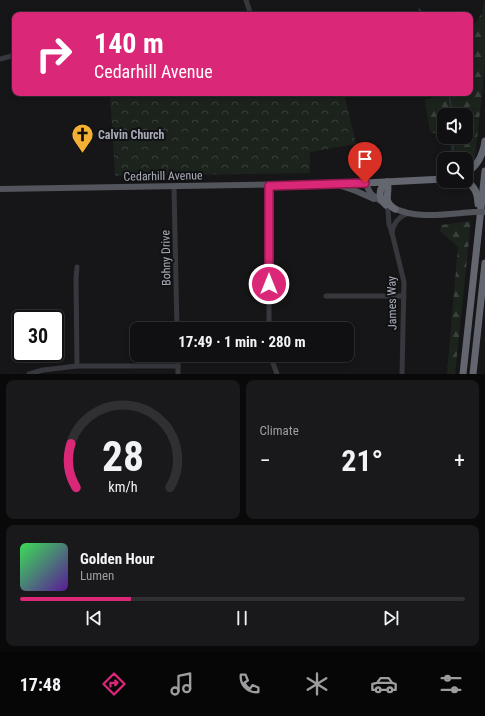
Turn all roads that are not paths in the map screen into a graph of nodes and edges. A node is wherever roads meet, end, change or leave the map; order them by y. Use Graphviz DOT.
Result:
graph roads {
  1 [pos="246,0"];
  2 [pos="250,12"];
  3 [pos="12,56"];
  4 [pos="0,59"];
  5 [pos="485,141"];
  6 [pos="473,169"];
  7 [pos="485,171"];
  8 [pos="437,179"];
  9 [pos="387,182"];
  10 [pos="365,183"];
  11 [pos="325,184"];
  12 [pos="269,186"];
  13 [pos="174,187"];
  14 [pos="473,187"];
  15 [pos="0,189"];
  16 [pos="386,205"];
  17 [pos="395,209"];
  18 [pos="485,212"];
  19 [pos="408,213"];
  20 [pos="392,232"];
  21 [pos="477,249"];
  22 [pos="485,263"];
  23 [pos="77,267"];
  24 [pos="485,271"];
  25 [pos="482,289"];
  26 [pos="326,296"];
  27 [pos="404,296"];
  28 [pos="178,322"];
  29 [pos="269,322"];
  30 [pos="178,362"];
  31 [pos="273,362"];
  32 [pos="77,366"];
  33 [pos="178,366"];
  34 [pos="29,374"];
  35 [pos="178,374"];
  36 [pos="277,374"];
  37 [pos="402,374"];
  38 [pos="463,374"];
  39 [pos="473,374"];
  1 -- 2 [label="street"];
  3 -- 4 [label="street"];
  5 -- 6 [label="highway"];
  7 -- 21 [label="highway"];
  8 -- 9 [label="highway"];
  9 -- 10 [label="highway"];
  9 -- 16 [label="highway"];
  9 -- 17 [label="highway"];
  10 -- 11 [label="main road, Cedarhill Avenue"];
  10 -- 16 [label="main road, Cedarhill Avenue"];
  11 -- 12 [label="main road, Cedarhill Avenue"];
  11 -- 16 [label="main road, Cedarhill Avenue"];
  12 -- 13 [label="main road, Cedarhill Avenue"];
  12 -- 29 [label="street"];
  13 -- 15 [label="main road, Cedarhill Avenue"];
  13 -- 28 [label="street, Bohny Drive"];
  14 -- 21 [label="highway"];
  16 -- 17 [label="main road, Cedarhill Avenue"];
  16 -- 20 [label="street, James Way"];
  17 -- 19 [label="main road, Cedarhill Avenue"];
  18 -- 19 [label="main road, Cedarhill Avenue, bridge"];
  19 -- 20 [label="street"];
  20 -- 27 [label="street, James Way"];
  21 -- 38 [label="highway"];
  22 -- 25 [label="highway"];
  23 -- 32 [label="street"];
  24 -- 25 [label="highway"];
  25 -- 39 [label="highway"];
  26 -- 27 [label="street"];
  27 -- 37 [label="street, James Way"];
  30 -- 33 [label="street"];
  31 -- 36 [label="street"];
  32 -- 33 [label="street"];
  32 -- 34 [label="street"];
  33 -- 35 [label="street"];
}
